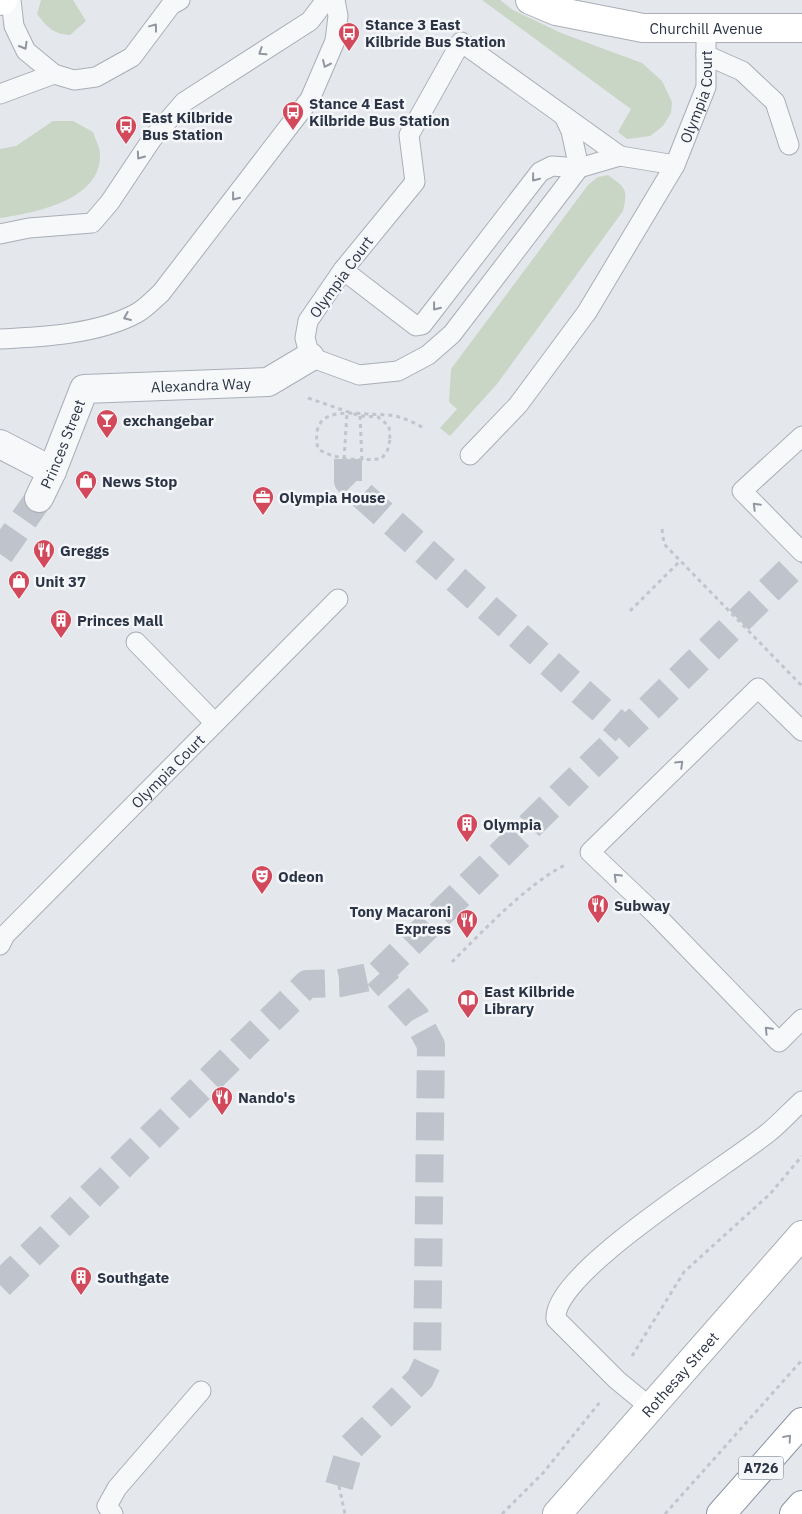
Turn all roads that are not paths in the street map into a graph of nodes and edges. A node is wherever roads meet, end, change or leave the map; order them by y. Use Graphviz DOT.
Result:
graph roads {
  1 [pos="11,0"];
  2 [pos="180,0"];
  3 [pos="326,0"];
  4 [pos="335,0"];
  5 [pos="530,0"];
  6 [pos="582,0"];
  7 [pos="611,23"];
  8 [pos="706,27"];
  9 [pos="802,28"];
  10 [pos="706,55"];
  11 [pos="54,74"];
  12 [pos="0,94"];
  13 [pos="564,116"];
  14 [pos="789,145"];
  15 [pos="620,156"];
  16 [pos="675,164"];
  17 [pos="579,168"];
  18 [pos="0,234"];
  19 [pos="343,270"];
  20 [pos="0,339"];
  21 [pos="310,357"];
  22 [pos="84,389"];
  23 [pos="802,436"];
  24 [pos="0,444"];
  25 [pos="470,454"];
  26 [pos="52,471"];
  27 [pos="39,498"];
  28 [pos="796,546"];
  29 [pos="338,599"];
  30 [pos="136,642"];
  31 [pos="215,723"];
  32 [pos="802,731"];
  33 [pos="0,945"];
  34 [pos="802,1019"];
  35 [pos="802,1101"];
  36 [pos="802,1235"];
  37 [pos="201,1391"];
  38 [pos="651,1408"];
  39 [pos="802,1422"];
  40 [pos="802,1506"];
  41 [pos="113,1514"];
  42 [pos="557,1514"];
  43 [pos="721,1514"];
  44 [pos="794,1514"];
  1 -- 11 [label="lane, one-way"];
  11 -- 2 [label="lane, one-way"];
  3 -- 18 [label="lane, one-way"];
  4 -- 20 [label="lane, one-way"];
  5 -- 7 [label="main road, Churchill Avenue"];
  6 -- 7 [label="main road, Churchill Avenue"];
  7 -- 8 [label="main road, Churchill Avenue"];
  8 -- 9 [label="main road, Churchill Avenue"];
  8 -- 10 [label="lane, Olympia Court"];
  10 -- 14 [label="lane"];
  10 -- 16 [label="lane, Olympia Court"];
  11 -- 12 [label="lane"];
  13 -- 15 [label="lane, Olympia Court"];
  13 -- 17 [label="lane"];
  13 -- 19 [label="lane, Olympia Court"];
  15 -- 16 [label="lane, Olympia Court"];
  15 -- 17 [label="lane, Olympia Court"];
  16 -- 25 [label="lane, Olympia Court"];
  17 -- 19 [label="lane, one-way"];
  17 -- 21 [label="lane"];
  19 -- 21 [label="lane, Olympia Court"];
  21 -- 22 [label="street, Alexandra Way"];
  22 -- 26 [label="street, Princes Street"];
  28 -- 23 [label="lane, one-way"];
  24 -- 26 [label="street"];
  26 -- 27 [label="street, Princes Street"];
  29 -- 31 [label="lane, Olympia Court"];
  30 -- 31 [label="lane"];
  31 -- 33 [label="lane, Olympia Court"];
  34 -- 32 [label="lane, one-way"];
  35 -- 38 [label="lane"];
  36 -- 38 [label="main road, Rothesay Street"];
  37 -- 41 [label="lane"];
  38 -- 42 [label="main road, Rothesay Street"];
  43 -- 39 [label="main road, A726, one-way"];
  40 -- 44 [label="main road"];
}
